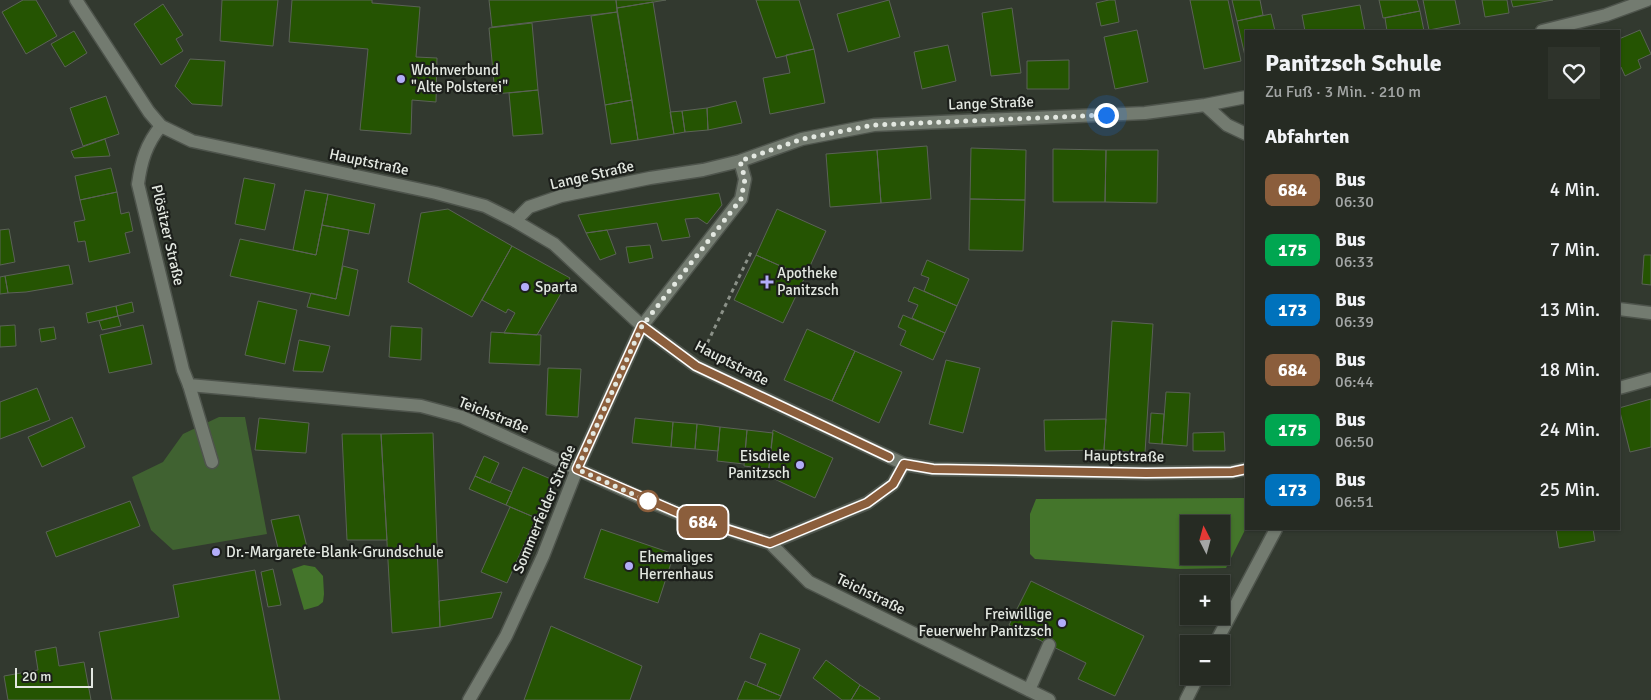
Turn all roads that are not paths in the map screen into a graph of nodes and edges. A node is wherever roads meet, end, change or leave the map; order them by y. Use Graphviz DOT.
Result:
graph roads {
  1 [pos="76,0"];
  2 [pos="1647,0"];
  3 [pos="1546,30"];
  4 [pos="1245,97"];
  5 [pos="1205,105"];
  6 [pos="160,126"];
  7 [pos="1245,134"];
  8 [pos="740,161"];
  9 [pos="515,221"];
  10 [pos="1620,309"];
  11 [pos="1651,313"];
  12 [pos="642,326"];
  13 [pos="1651,379"];
  14 [pos="190,385"];
  15 [pos="1620,388"];
  16 [pos="212,462"];
  17 [pos="904,464"];
  18 [pos="577,469"];
  19 [pos="1245,469"];
  20 [pos="1275,530"];
  21 [pos="770,543"];
  22 [pos="1220,635"];
  23 [pos="1049,645"];
  24 [pos="1194,685"];
  25 [pos="1029,690"];
  26 [pos="469,700"];
  27 [pos="1049,700"];
  28 [pos="1186,700"];
  1 -- 6 [label="street"];
  2 -- 3 [label="street"];
  4 -- 5 [label="street, Lange Straße"];
  5 -- 7 [label="street"];
  5 -- 8 [label="street, Lange Straße"];
  6 -- 9 [label="street, Hauptstraße"];
  6 -- 14 [label="street, Plösitzer Straße"];
  8 -- 9 [label="street, Lange Straße"];
  8 -- 12 [label="street"];
  9 -- 12 [label="street, Hauptstraße"];
  10 -- 11 [label="street"];
  12 -- 17 [label="street, Hauptstraße"];
  12 -- 18 [label="street, Sommerfelder Straße"];
  13 -- 15 [label="street"];
  14 -- 16 [label="street, Plösitzer Straße"];
  14 -- 18 [label="street, Teichstraße"];
  17 -- 19 [label="street, Hauptstraße"];
  17 -- 21 [label="street"];
  18 -- 21 [label="street, Teichstraße"];
  18 -- 26 [label="street, Sommerfelder Straße"];
  20 -- 22 [label="street"];
  21 -- 25 [label="street, Teichstraße"];
  23 -- 25 [label="street"];
  24 -- 28 [label="street"];
  25 -- 27 [label="street, Teichstraße"];
}
